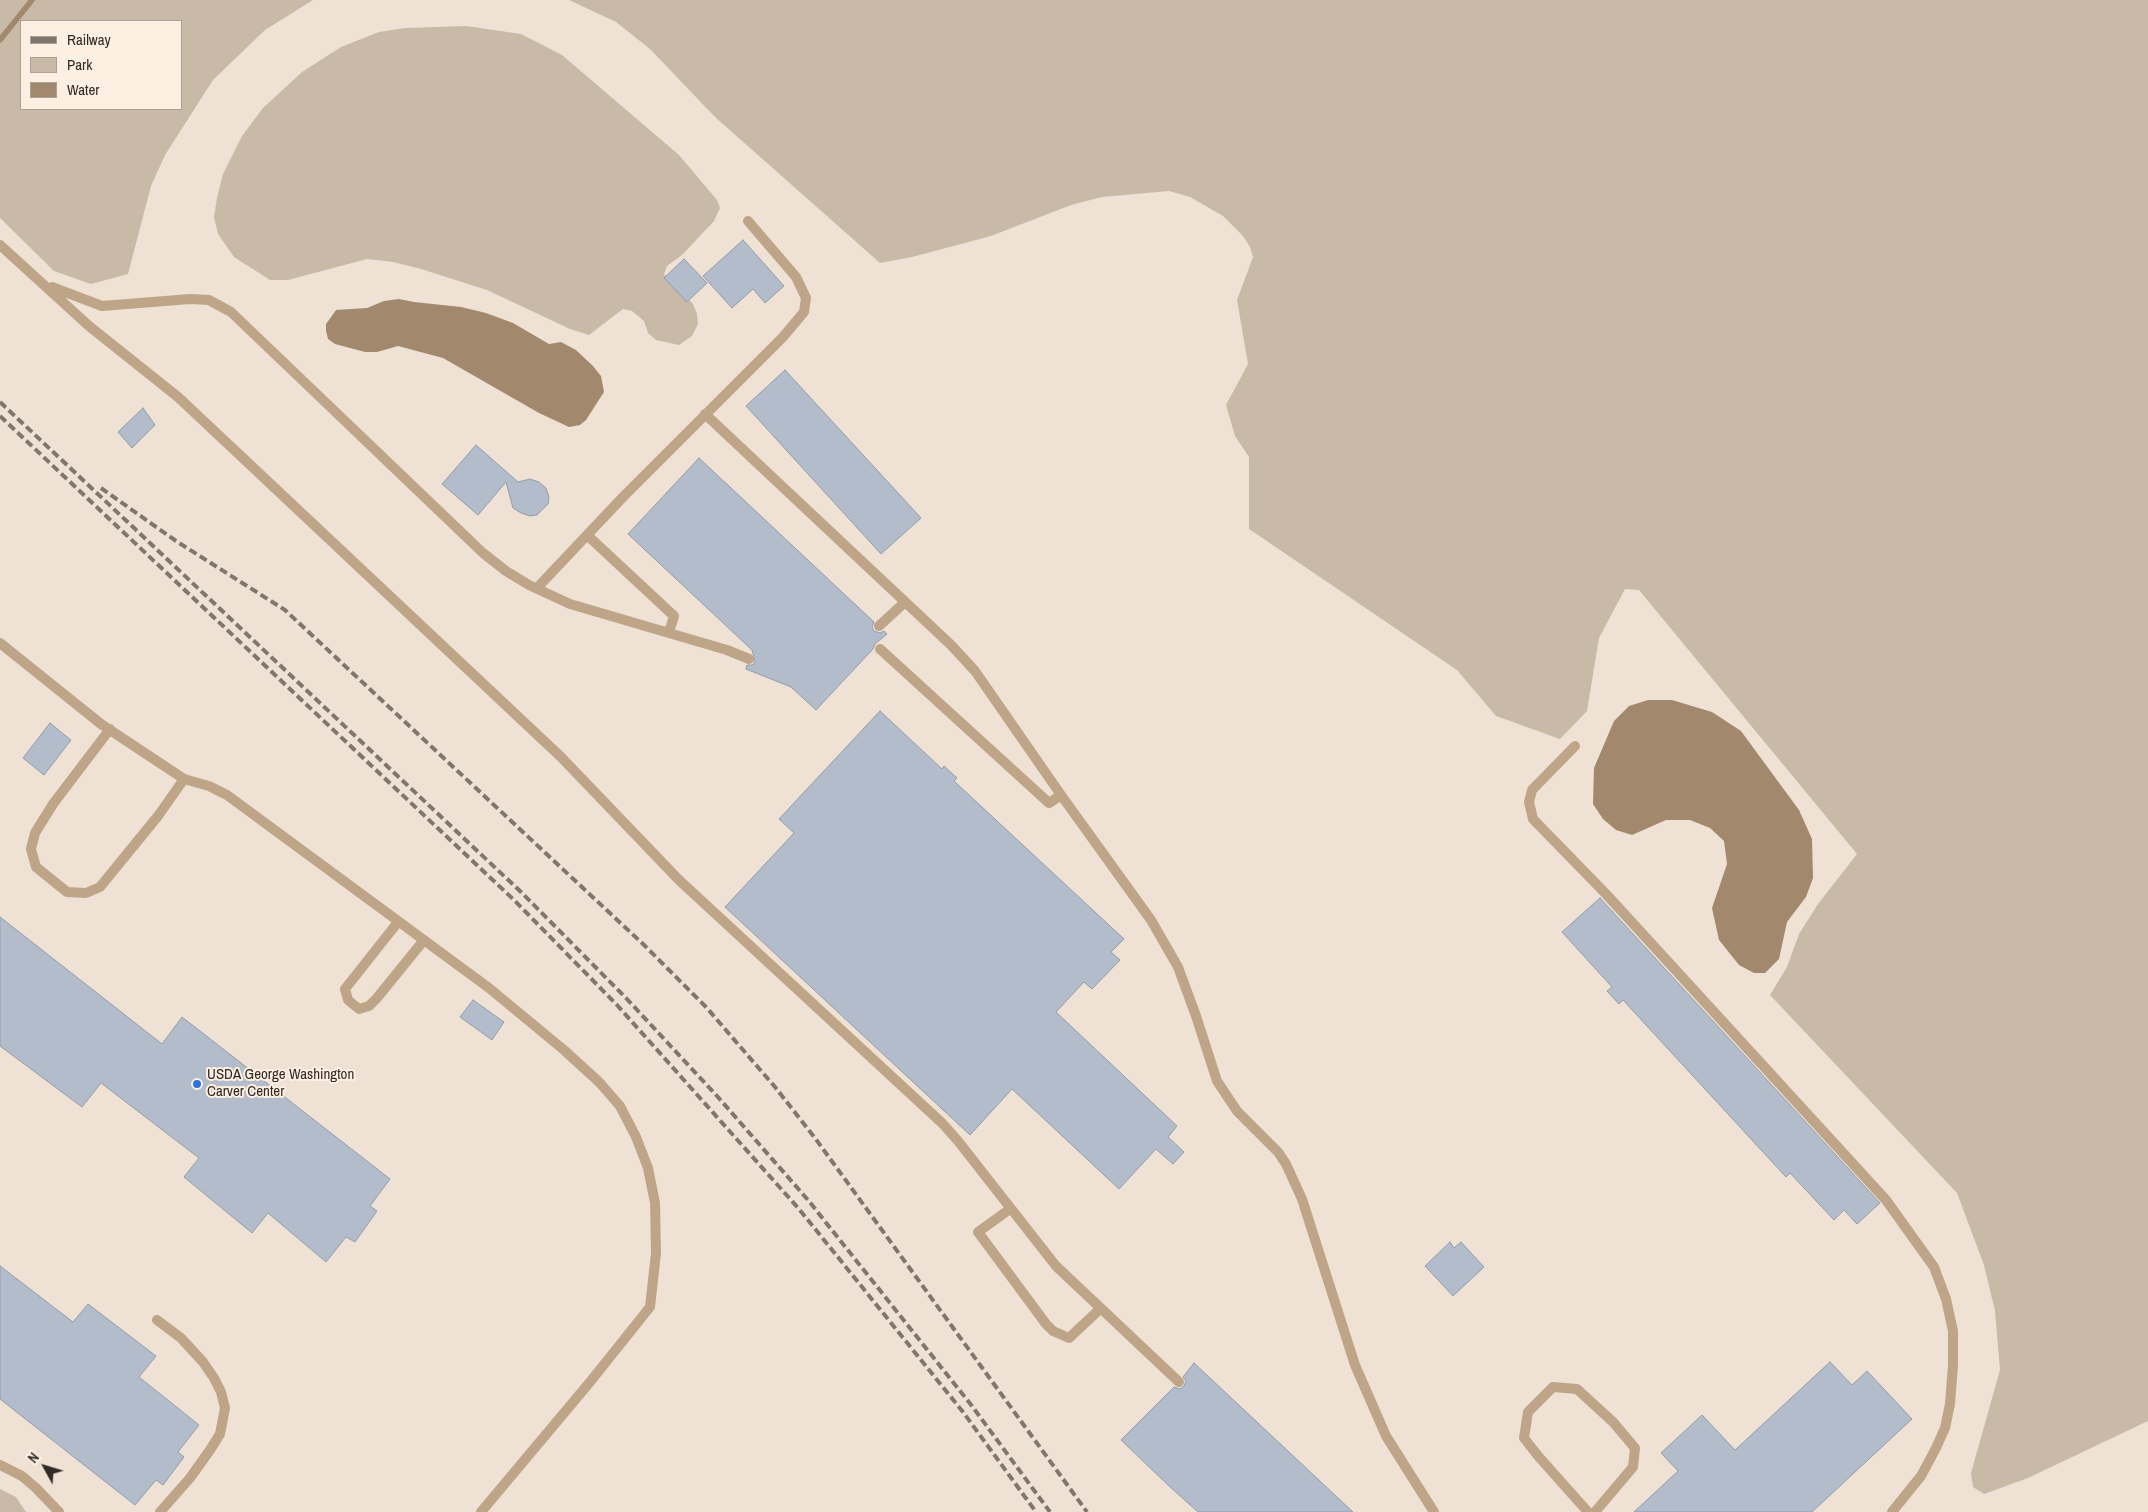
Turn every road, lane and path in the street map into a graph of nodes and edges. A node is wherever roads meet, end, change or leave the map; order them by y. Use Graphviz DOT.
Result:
graph roads {
  1 [pos="748,221"];
  2 [pos="0,245"];
  3 [pos="44,284"];
  4 [pos="706,414"];
  5 [pos="587,535"];
  6 [pos="537,588"];
  7 [pos="904,603"];
  8 [pos="879,626"];
  9 [pos="669,632"];
  10 [pos="0,643"];
  11 [pos="880,649"];
  12 [pos="749,659"];
  13 [pos="110,729"];
  14 [pos="1575,746"];
  15 [pos="184,780"];
  16 [pos="1060,795"];
  17 [pos="398,922"];
  18 [pos="424,940"];
  19 [pos="1010,1209"];
  20 [pos="1100,1309"];
  21 [pos="157,1320"];
  22 [pos="1179,1382"];
  23 [pos="0,1465"];
  24 [pos="59,1512"];
  25 [pos="160,1512"];
  26 [pos="481,1512"];
  27 [pos="1434,1512"];
  28 [pos="1588,1512"];
  29 [pos="1595,1512"];
  30 [pos="1892,1512"];
  1 -- 4 [label="lane"];
  2 -- 3 [label="lane"];
  3 -- 6 [label="lane"];
  3 -- 19 [label="lane"];
  4 -- 5 [label="lane"];
  4 -- 7 [label="lane"];
  5 -- 6 [label="lane"];
  5 -- 9 [label="lane"];
  6 -- 9 [label="lane"];
  7 -- 8 [label="lane"];
  7 -- 16 [label="lane"];
  9 -- 12 [label="lane"];
  10 -- 13 [label="lane"];
  11 -- 16 [label="lane"];
  13 -- 15 [label="lane"];
  13 -- 15 [label="lane"];
  14 -- 30 [label="lane"];
  15 -- 17 [label="lane"];
  16 -- 27 [label="lane"];
  17 -- 18 [label="lane"];
  17 -- 18 [label="lane"];
  18 -- 26 [label="lane"];
  19 -- 20 [label="lane"];
  19 -- 20 [label="lane"];
  20 -- 22 [label="lane"];
  21 -- 25 [label="lane"];
  23 -- 24 [label="lane"];
  28 -- 29 [label="lane"];
}
